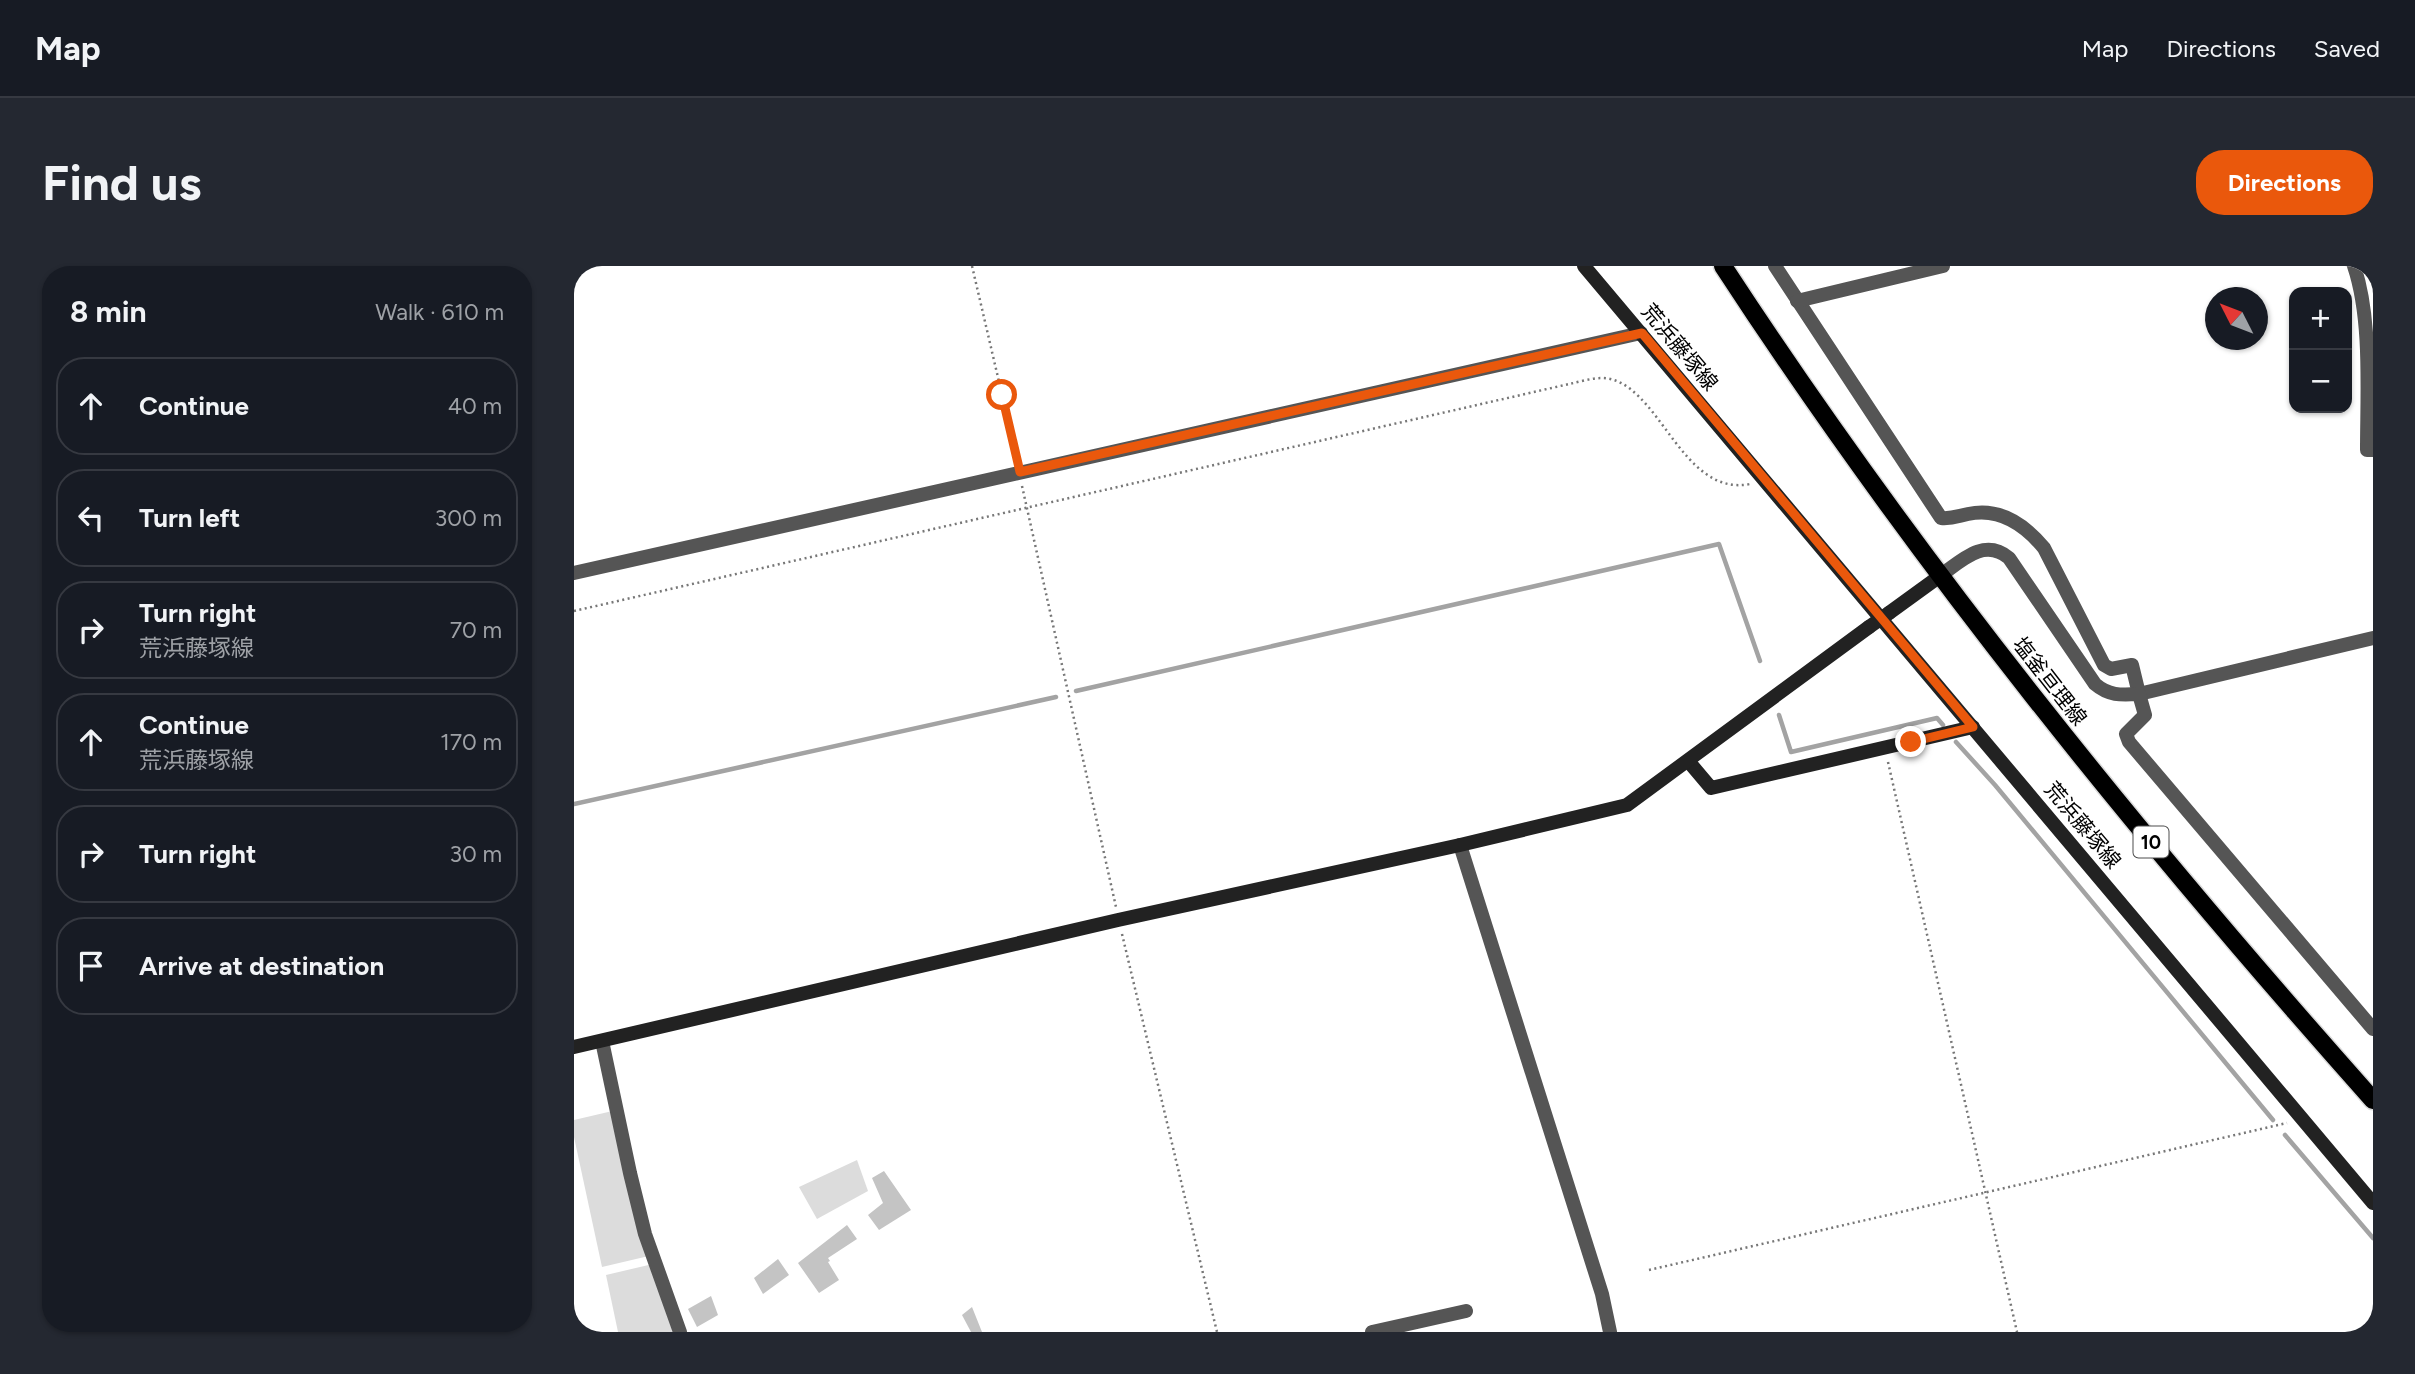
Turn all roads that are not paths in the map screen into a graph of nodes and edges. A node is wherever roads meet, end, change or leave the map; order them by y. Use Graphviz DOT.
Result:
graph roads {
  1 [pos="1584,266"];
  2 [pos="1723,266"];
  3 [pos="1775,266"];
  4 [pos="1944,266"];
  5 [pos="2354,266"];
  6 [pos="1797,301"];
  7 [pos="1642,333"];
  8 [pos="2373,450"];
  9 [pos="574,573"];
  10 [pos="1940,576"];
  11 [pos="2373,638"];
  12 [pos="2139,694"];
  13 [pos="1973,727"];
  14 [pos="1689,762"];
  15 [pos="1460,845"];
  16 [pos="2373,1029"];
  17 [pos="602,1041"];
  18 [pos="574,1047"];
  19 [pos="2373,1100"];
  20 [pos="2373,1203"];
  21 [pos="1466,1311"];
  22 [pos="680,1332"];
  23 [pos="1372,1332"];
  24 [pos="1610,1332"];
  1 -- 7 [label="street, 荒浜藤塚線"];
  2 -- 10 [label="main road, 塩釜亘理線 / 10"];
  3 -- 6 [label="street"];
  4 -- 6 [label="street"];
  5 -- 8 [label="street"];
  6 -- 12 [label="street"];
  7 -- 9 [label="street"];
  7 -- 13 [label="street, 荒浜藤塚線"];
  10 -- 12 [label="street"];
  10 -- 14 [label="street, bridge"];
  10 -- 19 [label="main road, 塩釜亘理線 / 10"];
  11 -- 12 [label="street"];
  12 -- 16 [label="street"];
  13 -- 14 [label="street"];
  13 -- 20 [label="street, 荒浜藤塚線"];
  14 -- 15 [label="street"];
  15 -- 17 [label="street"];
  15 -- 24 [label="street"];
  17 -- 18 [label="street"];
  17 -- 22 [label="street"];
  21 -- 23 [label="street"];
}
